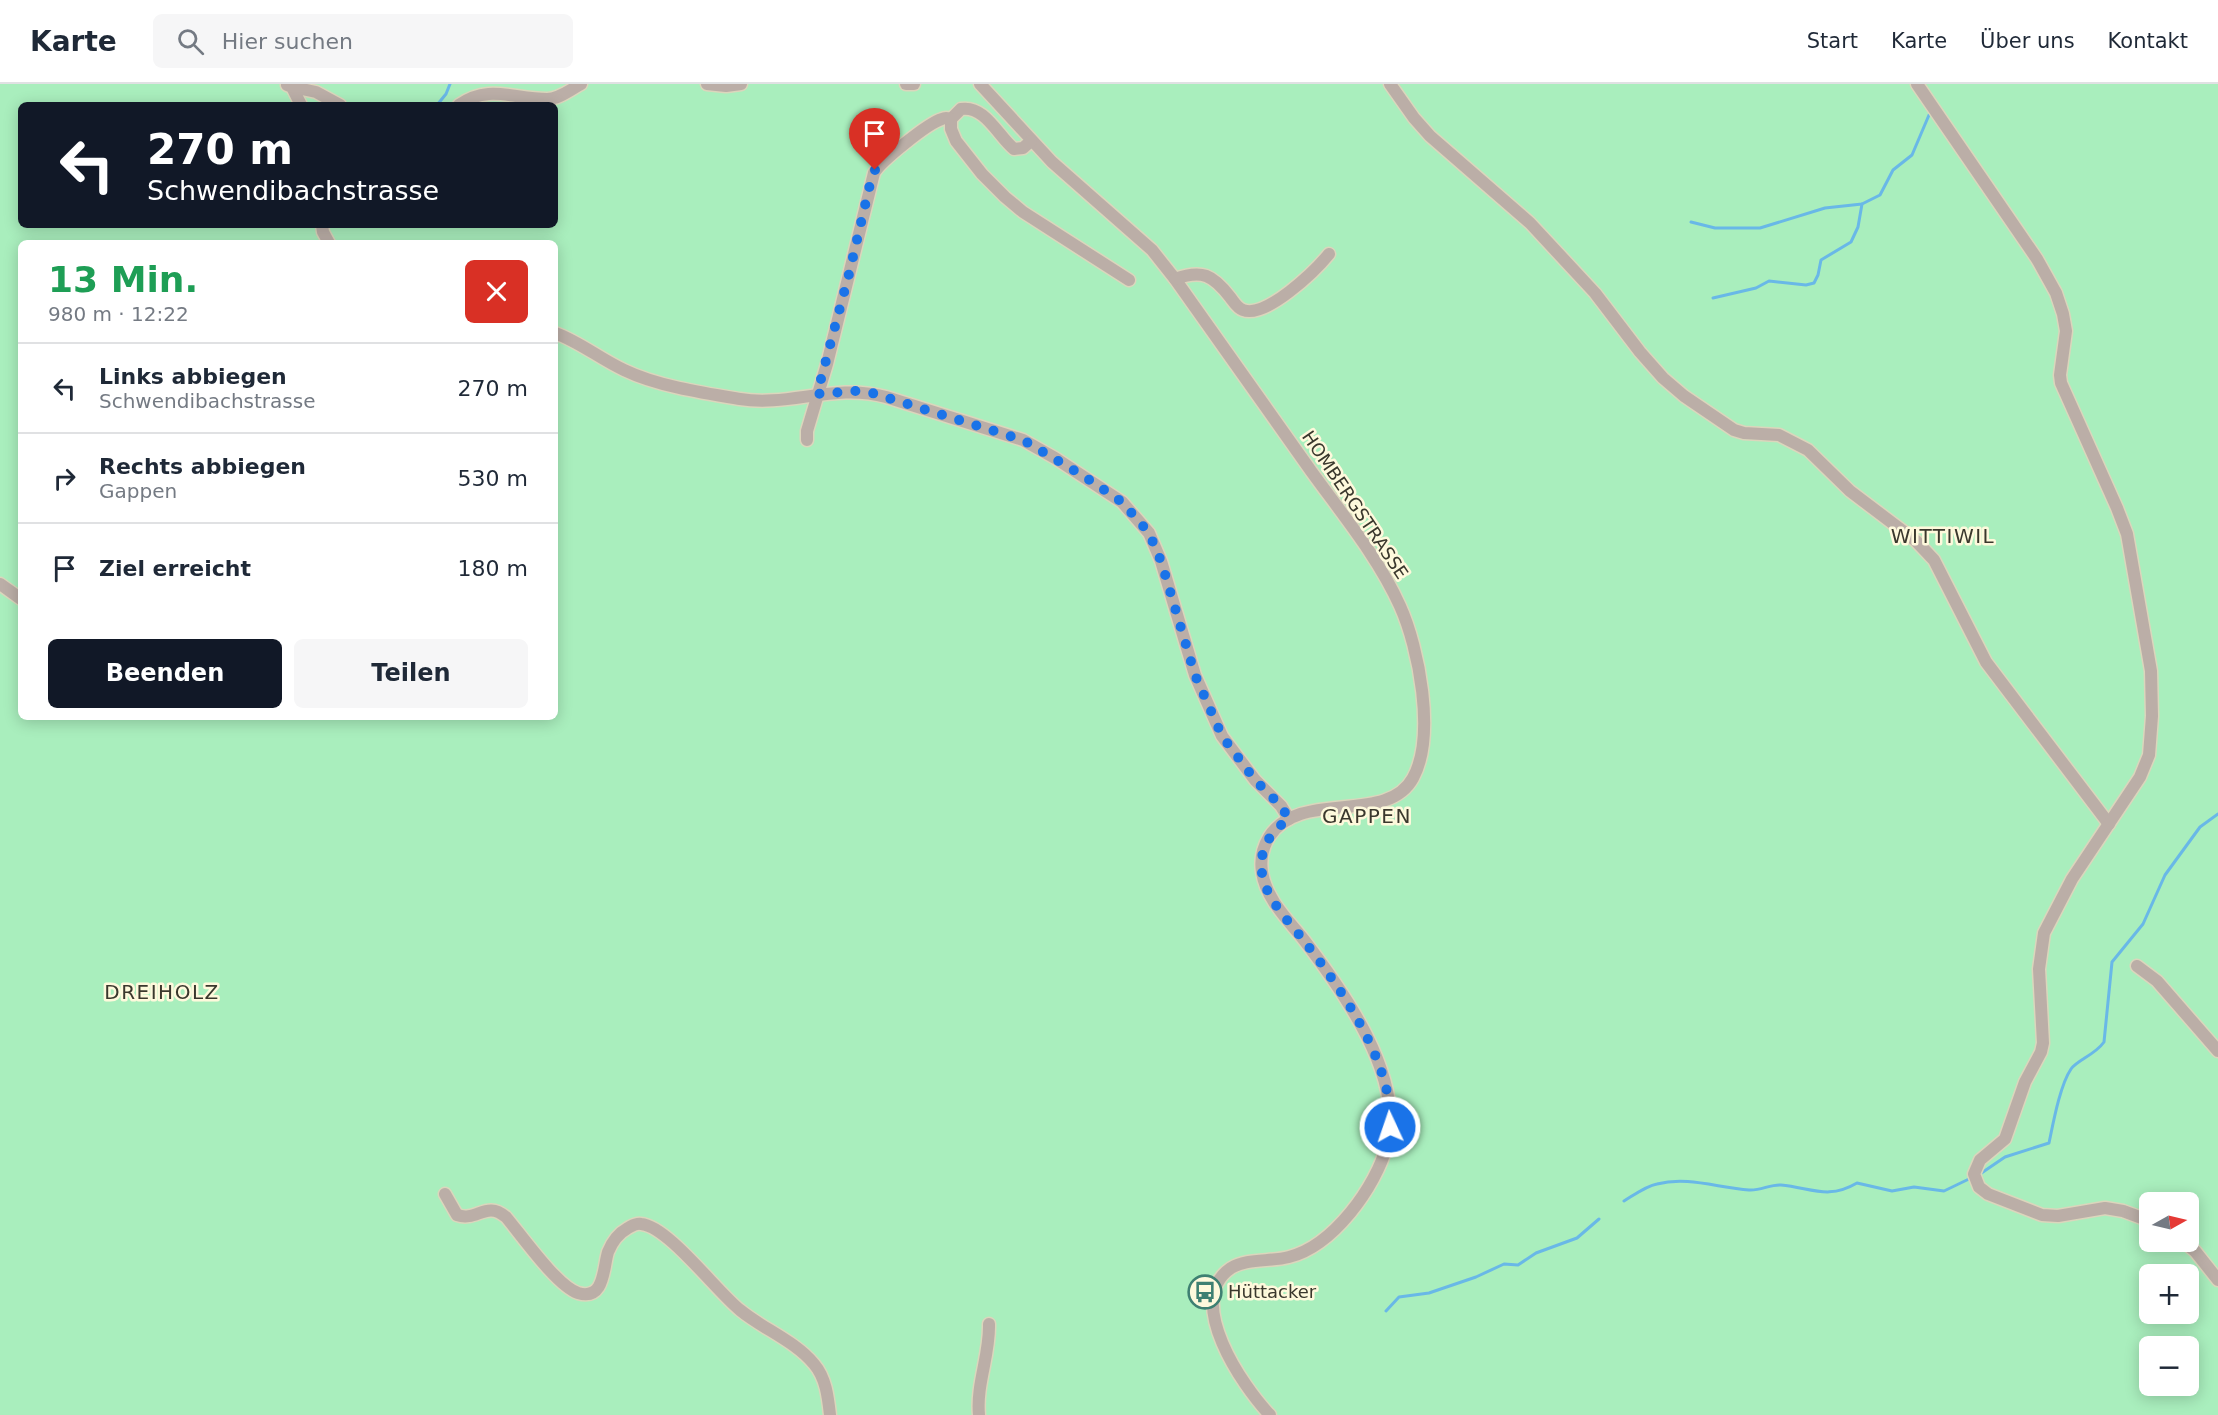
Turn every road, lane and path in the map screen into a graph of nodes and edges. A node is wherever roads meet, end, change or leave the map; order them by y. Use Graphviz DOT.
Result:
graph roads {
  1 [pos="581,84"];
  2 [pos="706,84"];
  3 [pos="741,84"];
  4 [pos="906,84"];
  5 [pos="914,84"];
  6 [pos="980,84"];
  7 [pos="1389,84"];
  8 [pos="1917,84"];
  9 [pos="289,86"];
  10 [pos="299,102"];
  11 [pos="334,102"];
  12 [pos="462,102"];
  13 [pos="951,119"];
  14 [pos="1031,141"];
  15 [pos="1329,254"];
  16 [pos="1175,279"];
  17 [pos="1129,280"];
  18 [pos="558,335"];
  19 [pos="817,394"];
  20 [pos="807,440"];
  21 [pos="0,584"];
  22 [pos="18,597"];
  23 [pos="1289,819"];
  24 [pos="2109,824"];
  25 [pos="2137,966"];
  26 [pos="2218,1051"];
  27 [pos="445,1194"];
  28 [pos="2139,1217"];
  29 [pos="2195,1252"];
  30 [pos="2218,1280"];
  31 [pos="989,1324"];
  32 [pos="830,1415"];
  33 [pos="979,1415"];
  34 [pos="1270,1415"];
  1 -- 12 [label="street"];
  2 -- 3 [label="street"];
  4 -- 5 [label="street"];
  6 -- 14 [label="street, HOMBERGSTRASSE"];
  7 -- 24 [label="street"];
  8 -- 24 [label="street"];
  9 -- 10 [label="street"];
  9 -- 11 [label="street"];
  13 -- 14 [label="street"];
  13 -- 17 [label="street"];
  13 -- 19 [label="street"];
  14 -- 16 [label="street, HOMBERGSTRASSE"];
  15 -- 16 [label="street"];
  16 -- 23 [label="street, HOMBERGSTRASSE"];
  18 -- 19 [label="street"];
  19 -- 20 [label="street"];
  19 -- 23 [label="street"];
  21 -- 22 [label="street"];
  23 -- 34 [label="street, HOMBERGSTRASSE"];
  24 -- 28 [label="street"];
  25 -- 26 [label="street"];
  27 -- 32 [label="street"];
  29 -- 30 [label="street"];
  31 -- 33 [label="street"];
}
